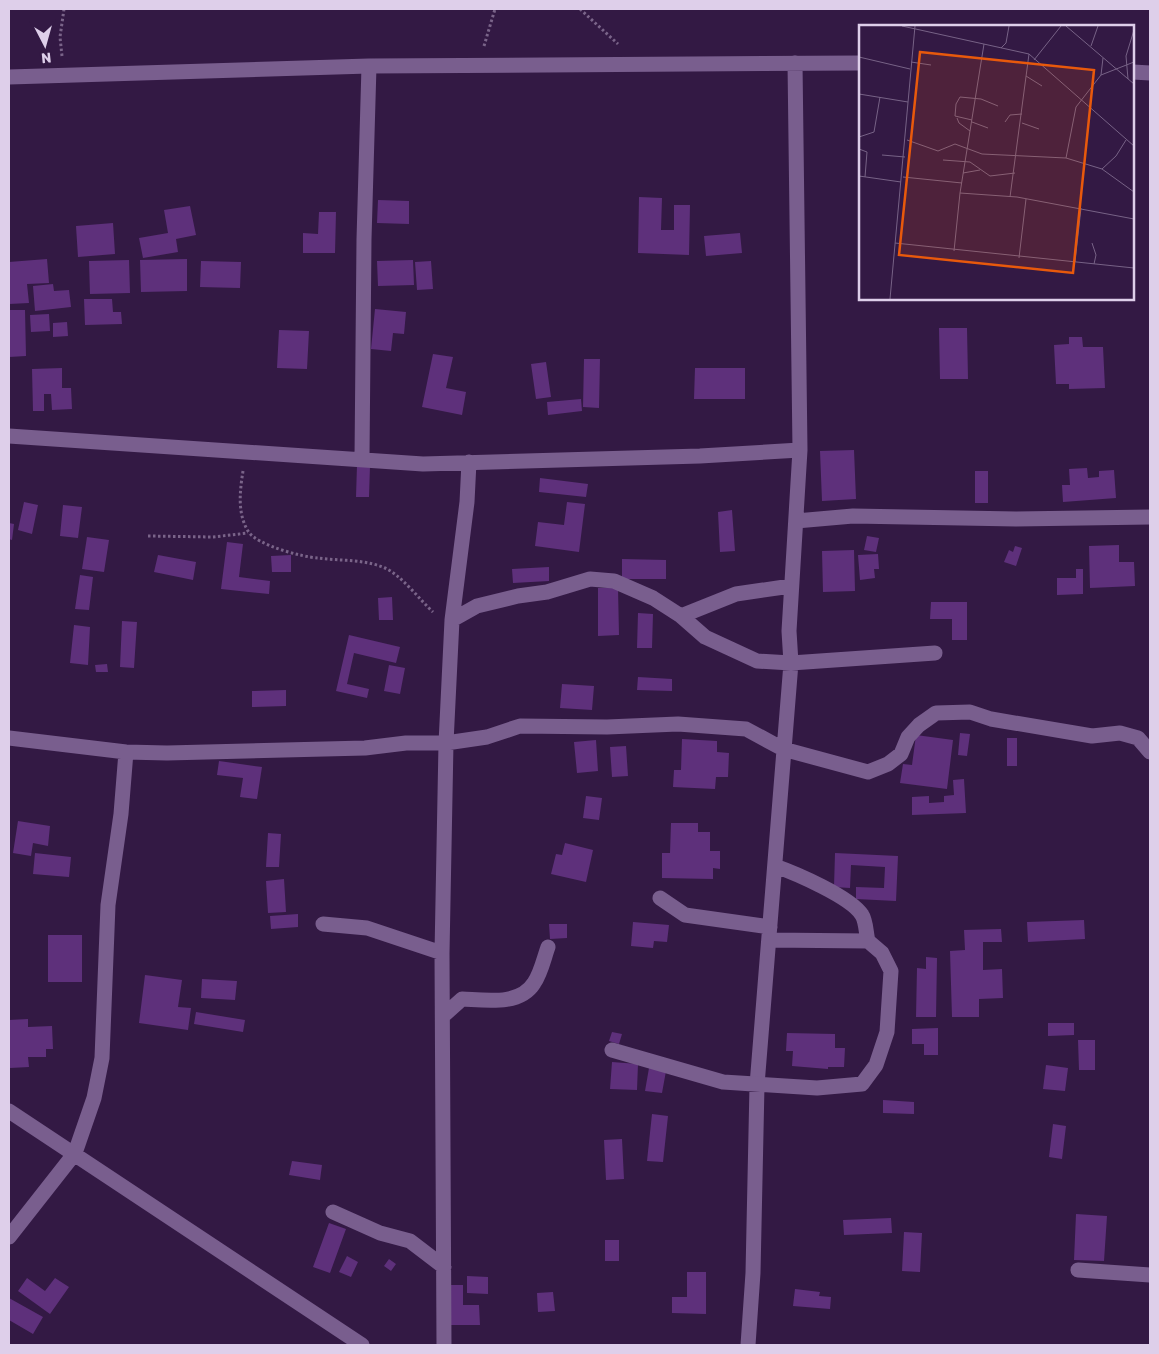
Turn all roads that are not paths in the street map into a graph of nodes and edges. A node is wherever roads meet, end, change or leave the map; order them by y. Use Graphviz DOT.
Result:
graph roads {
  1 [pos="796,63"];
  2 [pos="859,63"];
  3 [pos="369,66"];
  4 [pos="1134,72"];
  5 [pos="1150,73"];
  6 [pos="9,77"];
  7 [pos="9,436"];
  8 [pos="800,450"];
  9 [pos="362,458"];
  10 [pos="469,462"];
  11 [pos="1150,517"];
  12 [pos="796,521"];
  13 [pos="792,586"];
  14 [pos="681,616"];
  15 [pos="452,626"];
  16 [pos="935,653"];
  17 [pos="791,663"];
  18 [pos="9,738"];
  19 [pos="446,743"];
  20 [pos="783,748"];
  21 [pos="126,752"];
  22 [pos="1150,752"];
  23 [pos="774,866"];
  24 [pos="660,898"];
  25 [pos="323,924"];
  26 [pos="769,933"];
  27 [pos="868,941"];
  28 [pos="548,947"];
  29 [pos="442,953"];
  30 [pos="443,1016"];
  31 [pos="612,1050"];
  32 [pos="757,1085"];
  33 [pos="9,1111"];
  34 [pos="75,1153"];
  35 [pos="333,1212"];
  36 [pos="9,1237"];
  37 [pos="444,1267"];
  38 [pos="1078,1270"];
  39 [pos="1150,1274"];
  40 [pos="362,1345"];
  41 [pos="444,1345"];
  42 [pos="748,1345"];
  1 -- 2 [label="street"];
  1 -- 3 [label="street"];
  1 -- 8 [label="street"];
  3 -- 6 [label="street"];
  3 -- 9 [label="street"];
  4 -- 5 [label="street"];
  7 -- 9 [label="street"];
  8 -- 10 [label="street"];
  8 -- 12 [label="street"];
  9 -- 10 [label="street"];
  10 -- 15 [label="street"];
  11 -- 12 [label="street"];
  12 -- 13 [label="street"];
  13 -- 14 [label="street"];
  13 -- 17 [label="street"];
  14 -- 15 [label="street"];
  14 -- 17 [label="street"];
  15 -- 19 [label="street"];
  16 -- 17 [label="street"];
  17 -- 20 [label="street"];
  18 -- 21 [label="street"];
  19 -- 20 [label="street"];
  19 -- 21 [label="street"];
  19 -- 29 [label="street"];
  20 -- 22 [label="street"];
  20 -- 23 [label="street"];
  21 -- 34 [label="street"];
  23 -- 26 [label="street"];
  23 -- 27 [label="street"];
  24 -- 26 [label="street"];
  25 -- 29 [label="street"];
  26 -- 27 [label="street"];
  26 -- 32 [label="street"];
  27 -- 32 [label="street"];
  28 -- 30 [label="street"];
  29 -- 30 [label="street"];
  30 -- 37 [label="street"];
  31 -- 32 [label="street"];
  32 -- 42 [label="street"];
  33 -- 34 [label="street"];
  34 -- 36 [label="street"];
  34 -- 40 [label="street"];
  35 -- 37 [label="street"];
  37 -- 41 [label="street"];
  38 -- 39 [label="street"];
}
